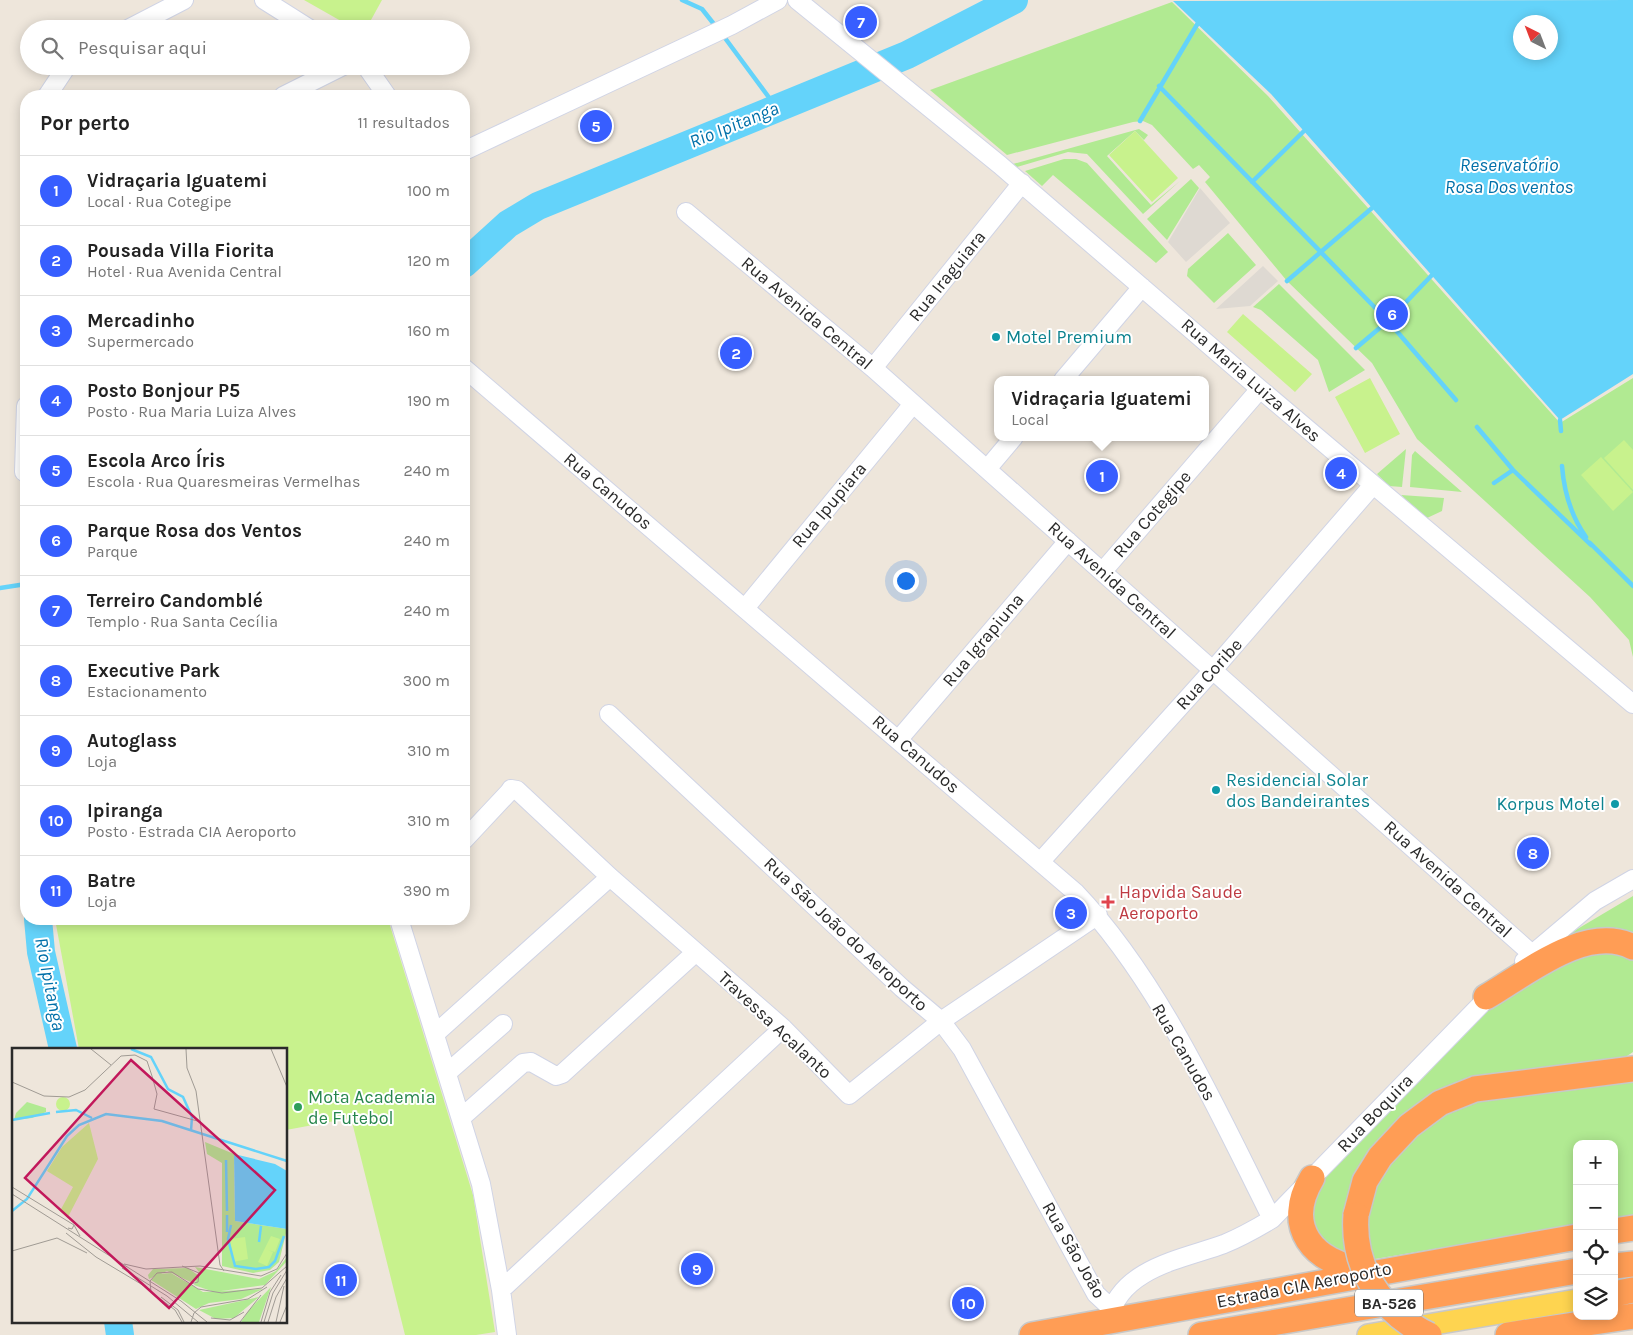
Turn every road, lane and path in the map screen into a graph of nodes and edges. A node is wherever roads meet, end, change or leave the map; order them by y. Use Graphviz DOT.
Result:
graph roads {
  1 [pos="184,0"];
  2 [pos="264,0"];
  3 [pos="778,0"];
  4 [pos="797,0"];
  5 [pos="145,20"];
  6 [pos="296,20"];
  7 [pos="61,75"];
  8 [pos="325,75"];
  9 [pos="372,75"];
  10 [pos="51,90"];
  11 [pos="295,90"];
  12 [pos="382,90"];
  13 [pos="470,148"];
  14 [pos="1022,184"];
  15 [pos="686,212"];
  16 [pos="1142,287"];
  17 [pos="873,368"];
  18 [pos="470,373"];
  19 [pos="1066,376"];
  20 [pos="1260,389"];
  21 [pos="913,404"];
  22 [pos="1011,441"];
  23 [pos="987,469"];
  24 [pos="1373,485"];
  25 [pos="1068,541"];
  26 [pos="1103,571"];
  27 [pos="746,607"];
  28 [pos="1213,670"];
  29 [pos="1633,704"];
  30 [pos="609,714"];
  31 [pos="899,739"];
  32 [pos="470,834"];
  33 [pos="1040,861"];
  34 [pos="610,877"];
  35 [pos="1633,879"];
  36 [pos="1098,915"];
  37 [pos="401,925"];
  38 [pos="1633,947"];
  39 [pos="696,952"];
  40 [pos="1532,954"];
  41 [pos="1486,998"];
  42 [pos="942,1021"];
  43 [pos="503,1024"];
  44 [pos="783,1028"];
  45 [pos="435,1034"];
  46 [pos="1633,1064"];
  47 [pos="1621,1071"];
  48 [pos="447,1073"];
  49 [pos="461,1118"];
  50 [pos="1312,1178"];
  51 [pos="1039,1189"];
  52 [pos="1272,1220"];
  53 [pos="1633,1228"];
  54 [pos="1618,1230"];
  55 [pos="1573,1238"];
  56 [pos="1633,1264"];
  57 [pos="1618,1266"];
  58 [pos="1383,1270"];
  59 [pos="1573,1272"];
  60 [pos="501,1290"];
  61 [pos="1633,1290"];
  62 [pos="1618,1294"];
  63 [pos="1618,1295"];
  64 [pos="1633,1295"];
  65 [pos="1573,1301"];
  66 [pos="1110,1315"];
  67 [pos="1633,1316"];
  68 [pos="506,1327"];
  69 [pos="1032,1335"];
  70 [pos="1201,1335"];
  71 [pos="1368,1335"];
  72 [pos="1429,1335"];
  73 [pos="1508,1335"];
  1 -- 5 [label="street"];
  2 -- 6 [label="street"];
  3 -- 13 [label="street"];
  4 -- 14 [label="street, Rua Maria Luiza Alves"];
  7 -- 10 [label="street"];
  8 -- 11 [label="street"];
  9 -- 12 [label="street"];
  14 -- 16 [label="street, Rua Maria Luiza Alves"];
  14 -- 17 [label="street, Rua Iraguiara"];
  15 -- 17 [label="street, Rua Avenida Central"];
  16 -- 19 [label="street"];
  16 -- 20 [label="street, Rua Maria Luiza Alves"];
  17 -- 21 [label="street, Rua Avenida Central"];
  18 -- 27 [label="street, Rua Canudos"];
  20 -- 24 [label="street, Rua Maria Luiza Alves"];
  20 -- 26 [label="street, Rua Cotegipe"];
  21 -- 23 [label="street, Rua Avenida Central"];
  21 -- 27 [label="street, Rua Ipupiara"];
  22 -- 23 [label="street"];
  23 -- 25 [label="street, Rua Avenida Central"];
  24 -- 28 [label="street, Rua Coribe"];
  24 -- 29 [label="street, Rua Maria Luiza Alves"];
  25 -- 26 [label="street, Rua Avenida Central"];
  25 -- 31 [label="street, Rua Igrapiuna"];
  26 -- 28 [label="street, Rua Avenida Central"];
  27 -- 31 [label="street, Rua Canudos"];
  28 -- 33 [label="street, Rua Coribe"];
  28 -- 40 [label="street, Rua Avenida Central"];
  30 -- 42 [label="street, Rua São João do Aeroporto"];
  31 -- 33 [label="street, Rua Canudos"];
  32 -- 34 [label="street, Travessa Acalanto"];
  33 -- 36 [label="street, Rua Canudos"];
  34 -- 39 [label="street, Travessa Acalanto"];
  34 -- 45 [label="street"];
  35 -- 40 [label="street, Rua Boquira"];
  36 -- 42 [label="street"];
  36 -- 52 [label="street, Rua Canudos"];
  37 -- 45 [label="street"];
  38 -- 41 [label="highway"];
  39 -- 44 [label="street, Travessa Acalanto"];
  39 -- 49 [label="street"];
  40 -- 41 [label="street, Rua Boquira"];
  41 -- 50 [label="street, Rua Boquira"];
  42 -- 44 [label="street, Travessa Acalanto"];
  42 -- 51 [label="street, Rua São João do Aeroporto"];
  43 -- 48 [label="street"];
  44 -- 60 [label="street"];
  45 -- 48 [label="street"];
  46 -- 47 [label="highway"];
  47 -- 72 [label="highway, bridge"];
  48 -- 49 [label="street"];
  49 -- 60 [label="street"];
  50 -- 52 [label="street, Rua Boquira"];
  50 -- 58 [label="highway"];
  51 -- 66 [label="street, Rua São João"];
  52 -- 66 [label="street, Rua Boquira"];
  53 -- 54 [label="highway"];
  55 -- 58 [label="highway, Estrada CIA Aeroporto / BA-526"];
  56 -- 57 [label="highway"];
  58 -- 66 [label="highway, Estrada CIA Aeroporto / BA-526"];
  59 -- 70 [label="highway, Estrada CIA Aeroporto / BA-526"];
  60 -- 68 [label="street"];
  61 -- 62 [label="highway"];
  63 -- 64 [label="main road"];
  65 -- 71 [label="main road, BA-526"];
  66 -- 69 [label="highway, Estrada CIA Aeroporto / BA-526"];
  67 -- 73 [label="highway"];
}
